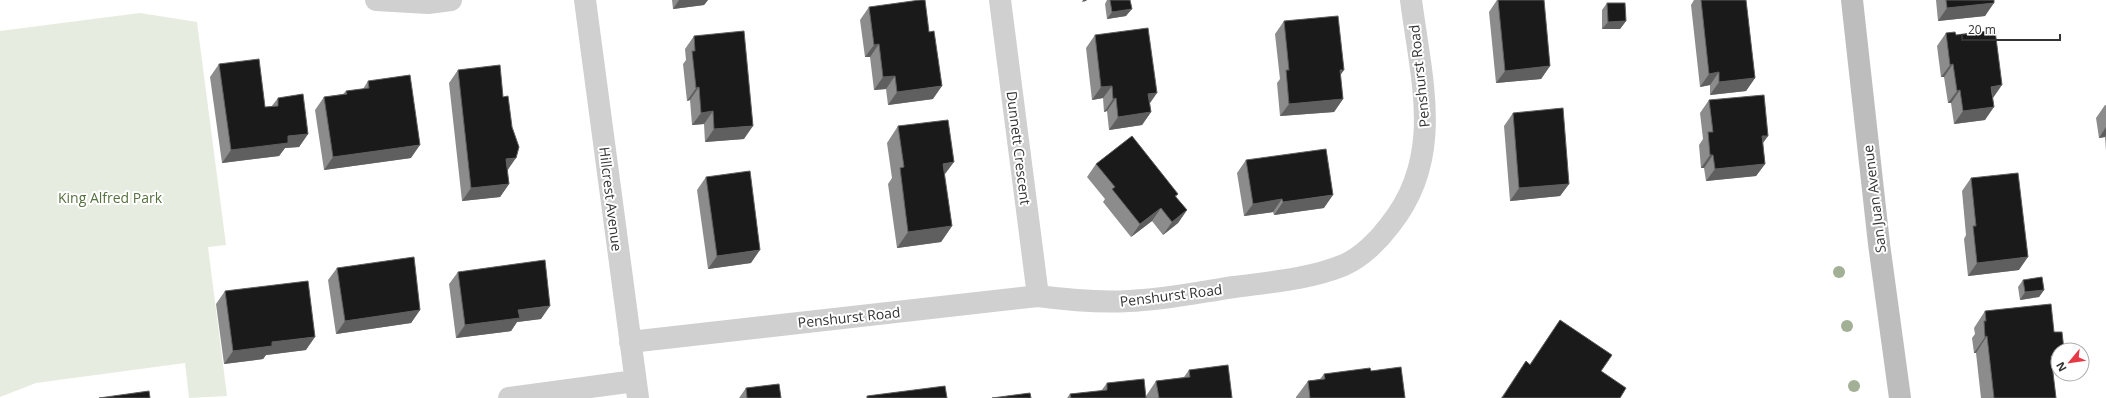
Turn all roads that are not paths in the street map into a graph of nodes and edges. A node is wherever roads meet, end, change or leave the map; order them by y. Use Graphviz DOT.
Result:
graph roads {
  1 [pos="376,0"];
  2 [pos="451,0"];
  3 [pos="585,0"];
  4 [pos="1000,0"];
  5 [pos="1411,0"];
  6 [pos="1852,0"];
  7 [pos="1038,296"];
  8 [pos="630,342"];
  9 [pos="637,390"];
  10 [pos="509,398"];
  11 [pos="1900,398"];
  1 -- 2 [label="street"];
  3 -- 8 [label="street, Hillcrest Avenue"];
  4 -- 7 [label="street, Dunnett Crescent"];
  5 -- 7 [label="street, Penshurst Road"];
  6 -- 11 [label="street, San Juan Avenue"];
  7 -- 8 [label="street, Penshurst Road"];
  8 -- 9 [label="street, Hillcrest Avenue"];
  9 -- 10 [label="street"];
}
